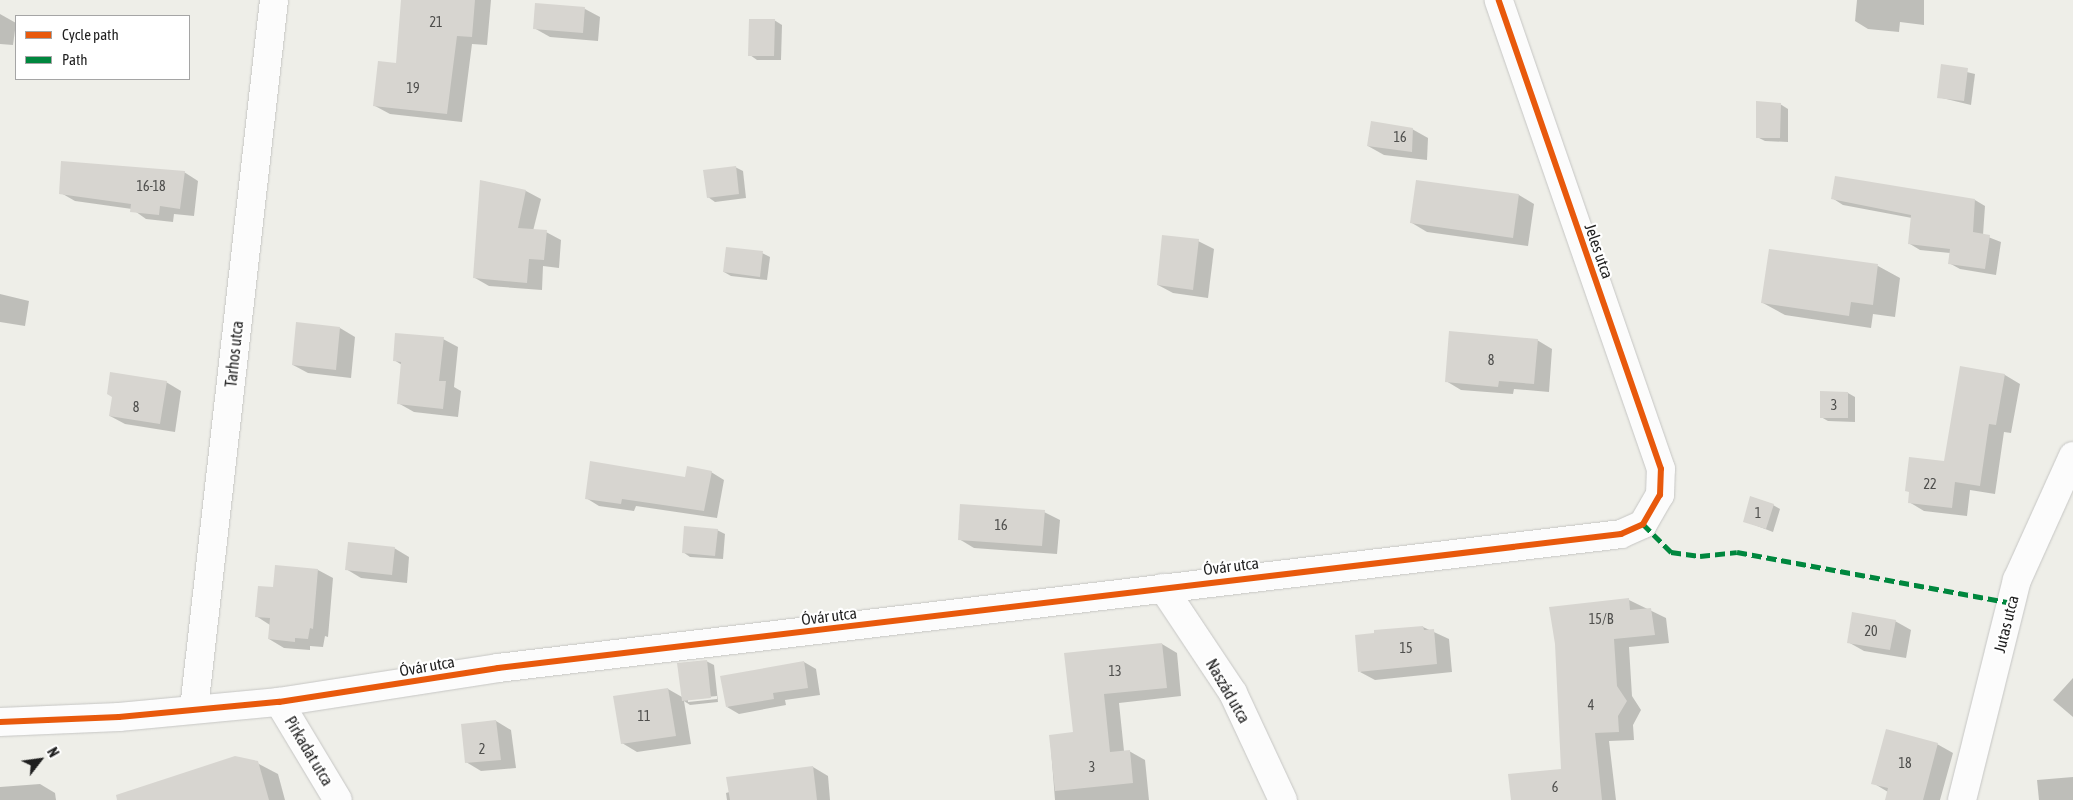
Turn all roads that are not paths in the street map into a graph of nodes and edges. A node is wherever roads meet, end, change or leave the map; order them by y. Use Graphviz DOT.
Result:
graph roads {
  1 [pos="274,0"];
  2 [pos="1499,0"];
  3 [pos="2073,456"];
  4 [pos="1653,511"];
  5 [pos="1163,588"];
  6 [pos="279,702"];
  7 [pos="194,709"];
  8 [pos="0,722"];
  9 [pos="338,800"];
  10 [pos="1283,800"];
  11 [pos="1962,800"];
  1 -- 7 [label="street, Tarhos utca"];
  2 -- 4 [label="street, Jeles utca"];
  3 -- 11 [label="street, Jutas utca"];
  4 -- 5 [label="street, Óvár utca"];
  5 -- 6 [label="street, Óvár utca"];
  5 -- 10 [label="street, Naszád utca"];
  6 -- 7 [label="street, Óvár utca"];
  6 -- 9 [label="street, Pirkadat utca"];
  7 -- 8 [label="street, Óvár utca"];
}
